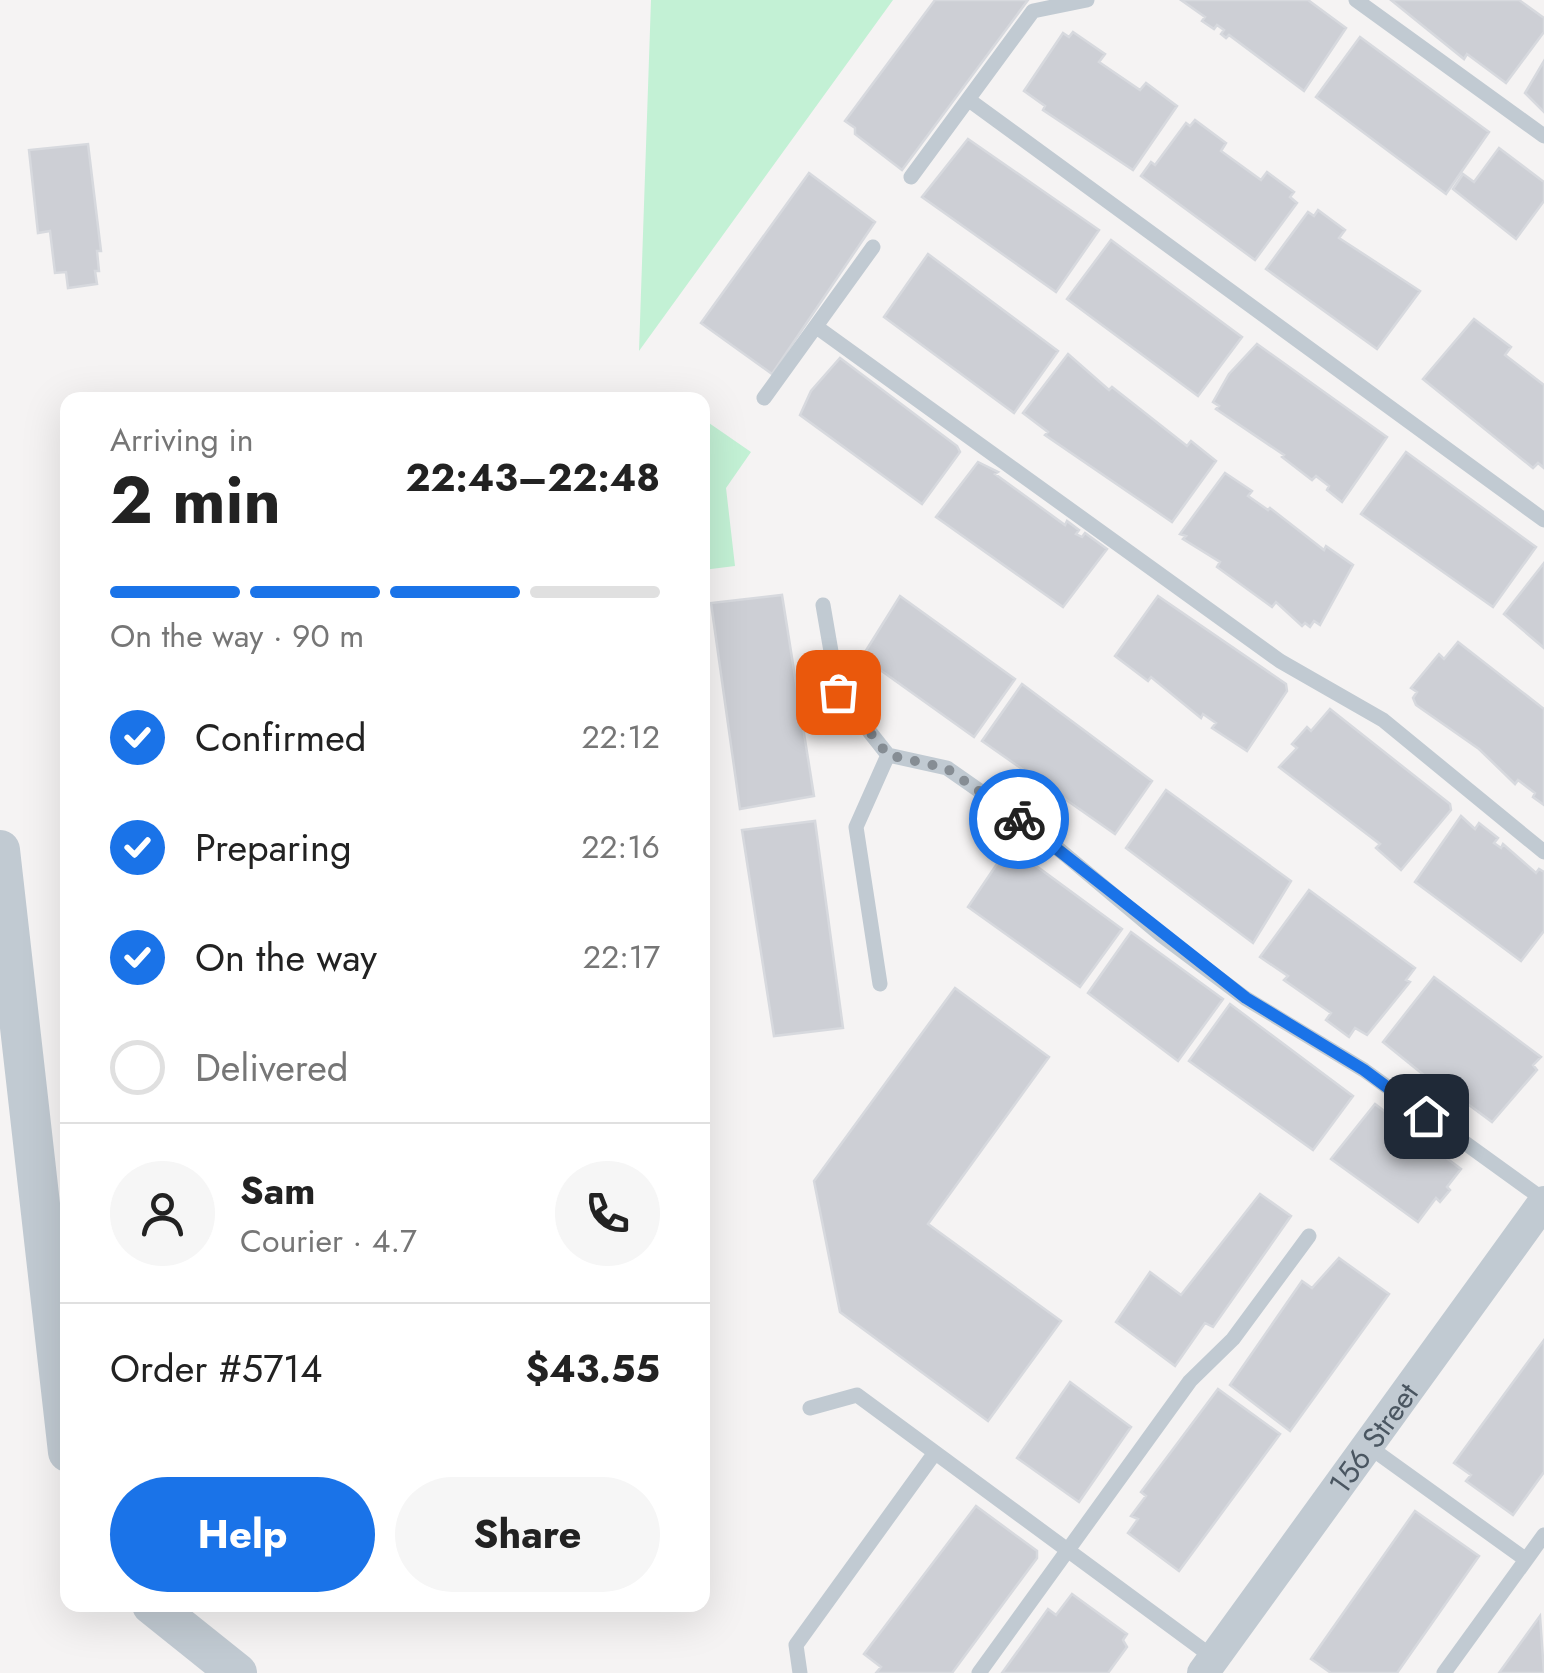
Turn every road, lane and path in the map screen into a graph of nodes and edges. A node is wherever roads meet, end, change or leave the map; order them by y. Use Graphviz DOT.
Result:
graph roads {
  1 [pos="1087,0"];
  2 [pos="1356,0"];
  3 [pos="970,100"];
  4 [pos="1544,136"];
  5 [pos="911,177"];
  6 [pos="873,247"];
  7 [pos="818,328"];
  8 [pos="764,398"];
  9 [pos="1544,520"];
  10 [pos="823,605"];
  11 [pos="888,755"];
  12 [pos="0,850"];
  13 [pos="1544,852"];
  14 [pos="880,984"];
  15 [pos="1544,1201"];
  16 [pos="1309,1236"];
  17 [pos="60,1381"];
  18 [pos="810,1408"];
  19 [pos="1368,1446"];
  20 [pos="934,1454"];
  21 [pos="1544,1535"];
  22 [pos="1070,1550"];
  23 [pos="1525,1559"];
  24 [pos="160,1612"];
  25 [pos="1208,1665"];
  26 [pos="238,1673"];
  27 [pos="800,1673"];
  28 [pos="979,1673"];
  29 [pos="1444,1673"];
  1 -- 3 [label="lane"];
  2 -- 4 [label="lane"];
  3 -- 5 [label="lane"];
  3 -- 9 [label="lane"];
  6 -- 7 [label="lane"];
  7 -- 8 [label="lane"];
  7 -- 13 [label="lane"];
  10 -- 11 [label="lane"];
  11 -- 14 [label="lane"];
  11 -- 15 [label="lane"];
  12 -- 17 [label="street"];
  15 -- 19 [label="street, 156 Street"];
  16 -- 22 [label="lane"];
  18 -- 20 [label="lane"];
  19 -- 23 [label="lane"];
  19 -- 25 [label="street, 156 Street"];
  20 -- 22 [label="lane"];
  20 -- 27 [label="lane"];
  21 -- 23 [label="lane"];
  22 -- 25 [label="lane"];
  22 -- 28 [label="lane"];
  23 -- 29 [label="lane"];
  24 -- 26 [label="street"];
}
